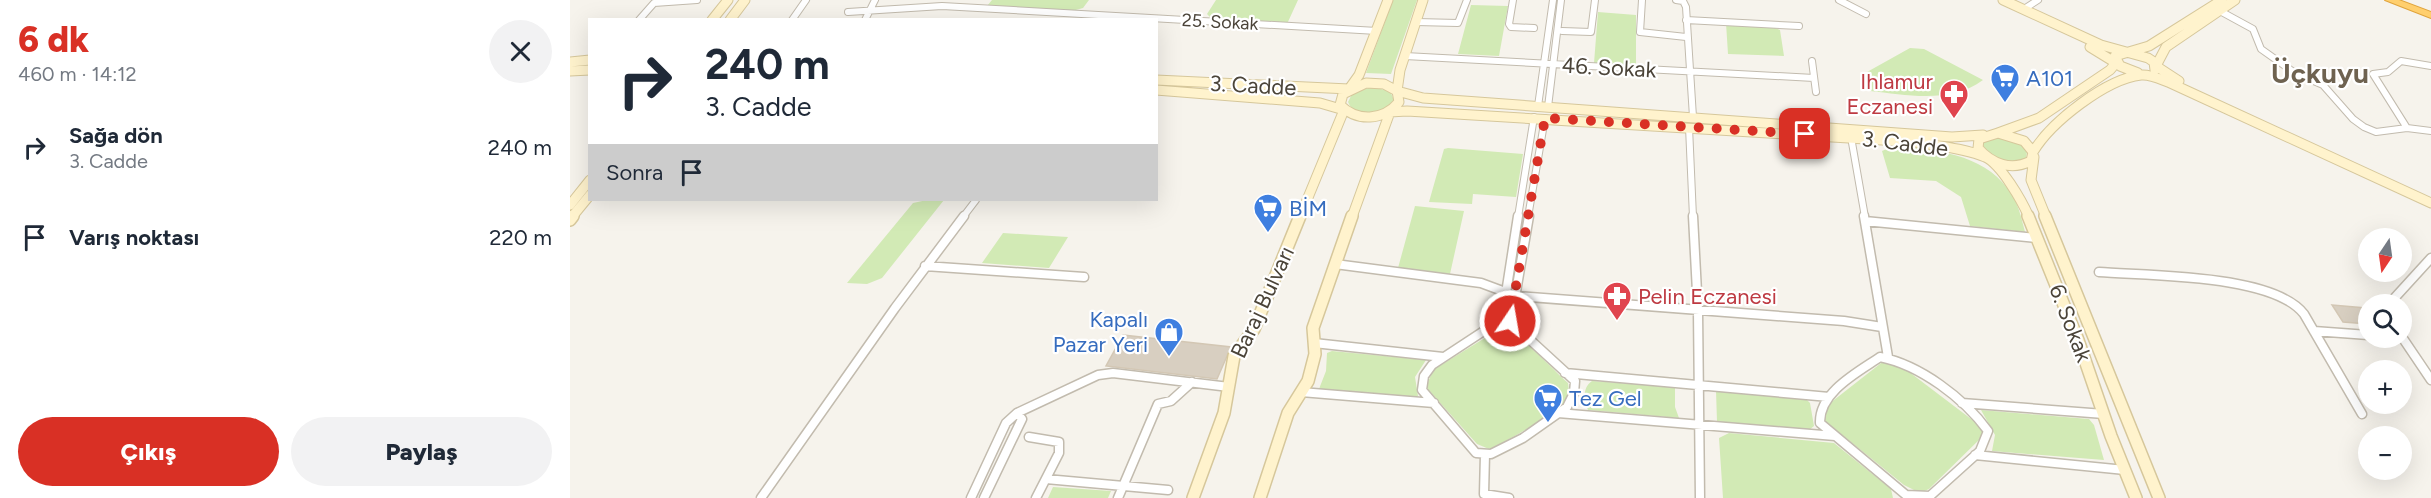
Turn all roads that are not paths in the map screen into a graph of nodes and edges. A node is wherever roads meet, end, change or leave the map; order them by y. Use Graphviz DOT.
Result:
graph roads {
  1 [pos="697,0"];
  2 [pos="728,0"];
  3 [pos="745,0"];
  4 [pos="806,0"];
  5 [pos="876,0"];
  6 [pos="1388,0"];
  7 [pos="1423,0"];
  8 [pos="1467,0"];
  9 [pos="1514,0"];
  10 [pos="1553,0"];
  11 [pos="1561,0"];
  12 [pos="1595,0"];
  13 [pos="1642,0"];
  14 [pos="1839,0"];
  15 [pos="1992,0"];
  16 [pos="2003,0"];
  17 [pos="2038,0"];
  18 [pos="2222,0"];
  19 [pos="2235,0"];
  20 [pos="2390,0"];
  21 [pos="2410,0"];
  22 [pos="1683,2"];
  23 [pos="2431,8"];
  24 [pos="2024,9"];
  25 [pos="870,10"];
  26 [pos="2220,10"];
  27 [pos="848,12"];
  28 [pos="1866,14"];
  29 [pos="2431,15"];
  30 [pos="641,18"];
  31 [pos="714,18"];
  32 [pos="732,18"];
  33 [pos="793,18"];
  34 [pos="866,18"];
  35 [pos="1155,18"];
  36 [pos="1158,18"];
  37 [pos="1686,20"];
  38 [pos="1416,22"];
  39 [pos="1799,26"];
  40 [pos="1534,28"];
  41 [pos="1377,31"];
  42 [pos="1563,31"];
  43 [pos="1686,37"];
  44 [pos="2123,53"];
  45 [pos="1405,56"];
  46 [pos="588,60"];
  47 [pos="1812,61"];
  48 [pos="570,62"];
  49 [pos="1545,63"];
  50 [pos="1553,63"];
  51 [pos="2116,63"];
  52 [pos="2156,66"];
  53 [pos="2431,66"];
  54 [pos="588,70"];
  55 [pos="570,71"];
  56 [pos="1688,72"];
  57 [pos="2144,74"];
  58 [pos="1814,78"];
  59 [pos="1158,80"];
  60 [pos="1349,89"];
  61 [pos="1158,90"];
  62 [pos="1397,91"];
  63 [pos="1816,92"];
  64 [pos="1543,107"];
  65 [pos="1344,110"];
  66 [pos="1390,112"];
  67 [pos="1534,117"];
  68 [pos="1693,117"];
  69 [pos="1545,118"];
  70 [pos="1689,127"];
  71 [pos="2407,128"];
  72 [pos="2431,131"];
  73 [pos="1998,133"];
  74 [pos="1983,135"];
  75 [pos="1851,137"];
  76 [pos="2033,155"];
  77 [pos="1987,158"];
  78 [pos="588,182"];
  79 [pos="2431,197"];
  80 [pos="588,198"];
  81 [pos="975,201"];
  82 [pos="2431,203"];
  83 [pos="570,205"];
  84 [pos="570,220"];
  85 [pos="1865,221"];
  86 [pos="2037,238"];
  87 [pos="2431,258"];
  88 [pos="1335,264"];
  89 [pos="925,266"];
  90 [pos="2099,272"];
  91 [pos="1084,278"];
  92 [pos="1506,291"];
  93 [pos="2398,294"];
  94 [pos="1516,296"];
  95 [pos="1698,310"];
  96 [pos="1506,320"];
  97 [pos="1882,327"];
  98 [pos="2314,331"];
  99 [pos="2358,334"];
  100 [pos="1314,343"];
  101 [pos="2409,348"];
  102 [pos="1443,357"];
  103 [pos="1888,357"];
  104 [pos="1565,373"];
  105 [pos="2431,380"];
  106 [pos="1191,382"];
  107 [pos="1697,383"];
  108 [pos="1229,387"];
  109 [pos="1301,392"];
  110 [pos="1829,397"];
  111 [pos="1959,402"];
  112 [pos="1434,404"];
  113 [pos="2358,407"];
  114 [pos="1017,413"];
  115 [pos="1558,413"];
  116 [pos="2104,414"];
  117 [pos="1697,425"];
  118 [pos="1836,436"];
  119 [pos="1029,437"];
  120 [pos="1485,454"];
  121 [pos="1975,455"];
  122 [pos="2125,470"];
  123 [pos="1046,479"];
  124 [pos="1124,484"];
  125 [pos="1168,490"];
  126 [pos="1483,497"];
  127 [pos="761,498"];
  128 [pos="971,498"];
  129 [pos="984,498"];
  130 [pos="1036,498"];
  131 [pos="1118,498"];
  132 [pos="1193,498"];
  133 [pos="1260,498"];
  134 [pos="1509,498"];
  135 [pos="1700,498"];
  136 [pos="1921,498"];
  137 [pos="2136,498"];
  138 [pos="2159,498"];
  1 -- 30 [label="street"];
  2 -- 31 [label="main road"];
  3 -- 32 [label="main road"];
  4 -- 33 [label="street"];
  5 -- 25 [label="street"];
  6 -- 41 [label="main road"];
  7 -- 38 [label="main road"];
  8 -- 38 [label="street"];
  9 -- 40 [label="street"];
  10 -- 49 [label="street"];
  11 -- 50 [label="street"];
  12 -- 42 [label="street"];
  13 -- 43 [label="street"];
  14 -- 28 [label="street"];
  15 -- 51 [label="main road"];
  16 -- 24 [label="main road"];
  17 -- 24 [label="street"];
  18 -- 44 [label="main road"];
  19 -- 26 [label="main road"];
  20 -- 29 [label="highway"];
  21 -- 23 [label="highway"];
  22 -- 37 [label="street"];
  24 -- 44 [label="main road"];
  25 -- 27 [label="street, 25. Sokak"];
  25 -- 34 [label="street"];
  25 -- 35 [label="street, 25. Sokak"];
  26 -- 52 [label="main road"];
  26 -- 71 [label="street"];
  36 -- 41 [label="street, 25. Sokak"];
  37 -- 39 [label="street"];
  37 -- 43 [label="street"];
  38 -- 45 [label="main road"];
  41 -- 60 [label="main road"];
  43 -- 56 [label="street"];
  44 -- 51 [label="main road"];
  44 -- 52 [label="main road"];
  45 -- 49 [label="street, 46. Sokak"];
  45 -- 62 [label="main road"];
  46 -- 48 [label="main road"];
  47 -- 58 [label="street"];
  49 -- 50 [label="street, 46. Sokak"];
  49 -- 64 [label="street"];
  50 -- 56 [label="street, 46. Sokak"];
  50 -- 64 [label="street"];
  51 -- 57 [label="main road"];
  51 -- 73 [label="main road"];
  52 -- 57 [label="main road"];
  52 -- 79 [label="main road"];
  53 -- 71 [label="street"];
  54 -- 55 [label="main road"];
  56 -- 58 [label="street, 46. Sokak"];
  56 -- 68 [label="street"];
  57 -- 76 [label="main road"];
  57 -- 82 [label="main road"];
  58 -- 63 [label="street"];
  59 -- 60 [label="main road, 3. Cadde"];
  60 -- 62 [label="main road, 3. Cadde"];
  60 -- 65 [label="main road, Baraj Bulvarı"];
  61 -- 65 [label="main road, 3. Cadde"];
  62 -- 64 [label="main road, 3. Cadde"];
  62 -- 66 [label="main road"];
  64 -- 68 [label="main road, 3. Cadde"];
  65 -- 66 [label="main road, 3. Cadde"];
  65 -- 108 [label="main road, Baraj Bulvarı"];
  66 -- 67 [label="main road, 3. Cadde"];
  66 -- 88 [label="main road"];
  67 -- 69 [label="main road, 3. Cadde"];
  67 -- 92 [label="street"];
  68 -- 74 [label="main road, 3. Cadde"];
  69 -- 70 [label="main road, 3. Cadde"];
  69 -- 94 [label="street"];
  70 -- 75 [label="main road, 3. Cadde"];
  70 -- 95 [label="street"];
  71 -- 72 [label="street"];
  73 -- 74 [label="main road, 3. Cadde"];
  73 -- 76 [label="main road"];
  74 -- 77 [label="main road"];
  75 -- 77 [label="main road, 3. Cadde"];
  75 -- 85 [label="street"];
  76 -- 77 [label="main road, 3. Cadde"];
  76 -- 138 [label="main road, 6. Sokak"];
  77 -- 86 [label="main road, 6. Sokak"];
  78 -- 83 [label="main road"];
  80 -- 84 [label="main road"];
  81 -- 89 [label="street"];
  85 -- 86 [label="street"];
  85 -- 97 [label="street"];
  86 -- 116 [label="main road, 6. Sokak"];
  87 -- 93 [label="street"];
  88 -- 92 [label="street"];
  88 -- 100 [label="main road"];
  89 -- 91 [label="street"];
  89 -- 127 [label="street"];
  90 -- 98 [label="street"];
  92 -- 94 [label="street"];
  92 -- 96 [label="street"];
  94 -- 95 [label="street"];
  94 -- 96 [label="street"];
  95 -- 97 [label="street"];
  95 -- 107 [label="street"];
  96 -- 102 [label="street"];
  96 -- 104 [label="street"];
  97 -- 103 [label="street"];
  98 -- 99 [label="street"];
  98 -- 113 [label="street"];
  100 -- 102 [label="street"];
  100 -- 109 [label="main road"];
  101 -- 105 [label="street"];
  102 -- 112 [label="street"];
  103 -- 110 [label="street"];
  103 -- 111 [label="street"];
  104 -- 107 [label="street"];
  104 -- 115 [label="street"];
  106 -- 108 [label="street"];
  106 -- 114 [label="street"];
  106 -- 124 [label="street"];
  107 -- 110 [label="street"];
  107 -- 117 [label="street"];
  108 -- 132 [label="main road, Baraj Bulvarı"];
  109 -- 112 [label="street"];
  109 -- 133 [label="main road"];
  110 -- 118 [label="street"];
  111 -- 116 [label="street"];
  111 -- 121 [label="street"];
  112 -- 120 [label="street"];
  114 -- 128 [label="street"];
  114 -- 129 [label="street"];
  115 -- 117 [label="street"];
  115 -- 120 [label="street"];
  116 -- 122 [label="main road, 6. Sokak"];
  117 -- 118 [label="street"];
  117 -- 135 [label="street"];
  118 -- 136 [label="street"];
  119 -- 123 [label="street"];
  120 -- 126 [label="street"];
  121 -- 122 [label="street"];
  121 -- 136 [label="street"];
  122 -- 137 [label="main road, 6. Sokak"];
  123 -- 124 [label="street"];
  123 -- 130 [label="street"];
  124 -- 125 [label="street"];
  124 -- 131 [label="street"];
  126 -- 134 [label="street"];
}
